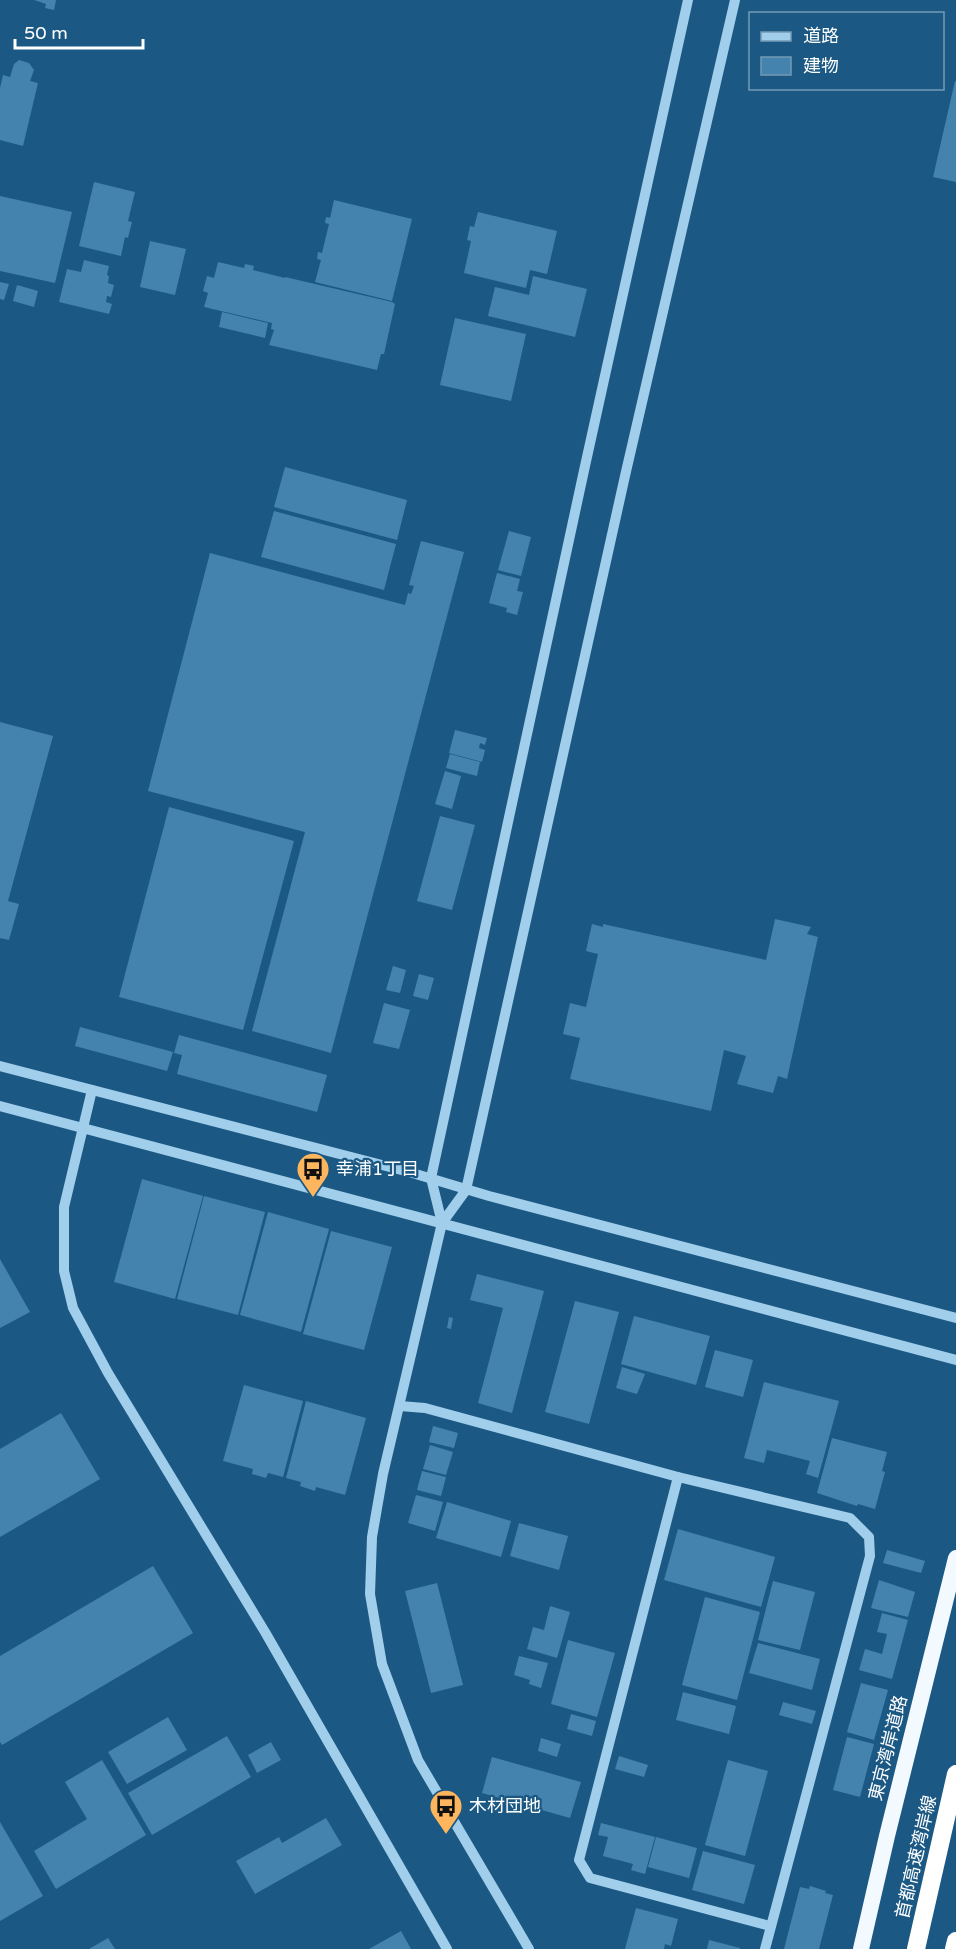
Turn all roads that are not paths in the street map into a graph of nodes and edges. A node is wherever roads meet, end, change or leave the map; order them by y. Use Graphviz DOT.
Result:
graph roads {
  1 [pos="688,0"];
  2 [pos="735,0"];
  3 [pos="0,1065"];
  4 [pos="92,1090"];
  5 [pos="0,1106"];
  6 [pos="83,1129"];
  7 [pos="431,1178"];
  8 [pos="466,1190"];
  9 [pos="442,1223"];
  10 [pos="956,1318"];
  11 [pos="956,1360"];
  12 [pos="400,1406"];
  13 [pos="678,1477"];
  14 [pos="956,1558"];
  15 [pos="956,1774"];
  16 [pos="770,1926"];
  17 [pos="956,1941"];
  18 [pos="447,1949"];
  19 [pos="530,1949"];
  20 [pos="765,1949"];
  21 [pos="861,1949"];
  22 [pos="916,1949"];
  23 [pos="954,1949"];
  1 -- 7 [label="street"];
  2 -- 8 [label="street"];
  3 -- 4 [label="street"];
  4 -- 6 [label="street"];
  4 -- 7 [label="street"];
  5 -- 6 [label="street"];
  6 -- 9 [label="street"];
  6 -- 18 [label="street"];
  7 -- 8 [label="street"];
  7 -- 9 [label="street"];
  8 -- 9 [label="street"];
  8 -- 10 [label="street"];
  9 -- 11 [label="street"];
  9 -- 12 [label="street"];
  12 -- 13 [label="street"];
  12 -- 19 [label="street"];
  13 -- 16 [label="street"];
  13 -- 16 [label="street"];
  14 -- 21 [label="highway, 東京湾岸道路"];
  15 -- 22 [label="highway, 首都高速湾岸線"];
  16 -- 20 [label="street"];
  17 -- 23 [label="highway"];
}
